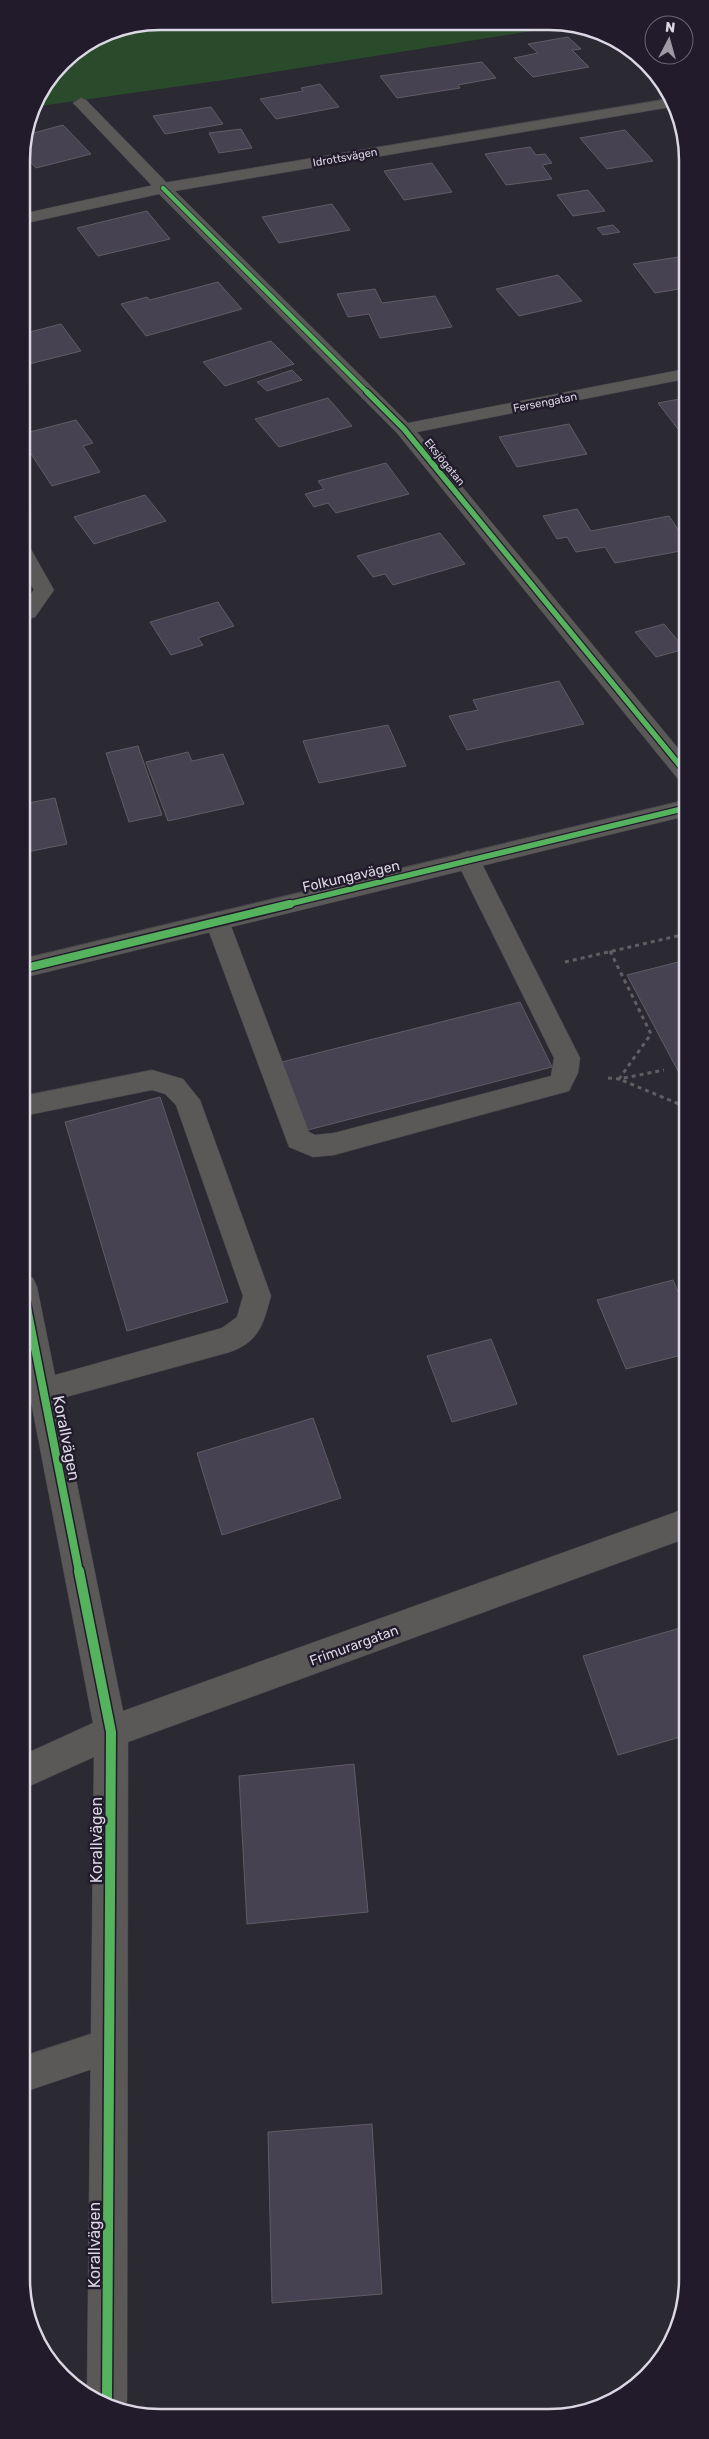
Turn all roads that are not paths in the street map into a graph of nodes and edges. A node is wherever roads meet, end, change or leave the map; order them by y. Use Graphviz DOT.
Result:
graph roads {
  1 [pos="81,103"];
  2 [pos="666,104"];
  3 [pos="163,188"];
  4 [pos="30,216"];
  5 [pos="679,375"];
  6 [pos="404,429"];
  7 [pos="30,565"];
  8 [pos="30,609"];
  9 [pos="679,764"];
  10 [pos="679,810"];
  11 [pos="468,860"];
  12 [pos="217,921"];
  13 [pos="30,967"];
  14 [pos="30,1105"];
  15 [pos="30,1321"];
  16 [pos="44,1390"];
  17 [pos="679,1526"];
  18 [pos="110,1732"];
  19 [pos="30,1769"];
  20 [pos="108,2046"];
  21 [pos="30,2072"];
  22 [pos="107,2398"];
  1 -- 3 [label="street, Eksjögatan"];
  2 -- 3 [label="street, Idrottsvägen"];
  3 -- 4 [label="street, Idrottsvägen"];
  3 -- 6 [label="street, Eksjögatan"];
  5 -- 6 [label="street, Fersengatan"];
  6 -- 9 [label="street, Eksjögatan"];
  7 -- 8 [label="street"];
  10 -- 11 [label="street, Folkungavägen"];
  11 -- 12 [label="street, Folkungavägen"];
  11 -- 12 [label="street"];
  12 -- 13 [label="street, Folkungavägen"];
  14 -- 16 [label="street"];
  15 -- 16 [label="street, Korallvägen"];
  16 -- 18 [label="street, Korallvägen"];
  17 -- 18 [label="street, Frimurargatan"];
  18 -- 19 [label="street, Frimurargatan"];
  18 -- 20 [label="street, Korallvägen"];
  20 -- 21 [label="street"];
  20 -- 22 [label="street, Korallvägen"];
}
